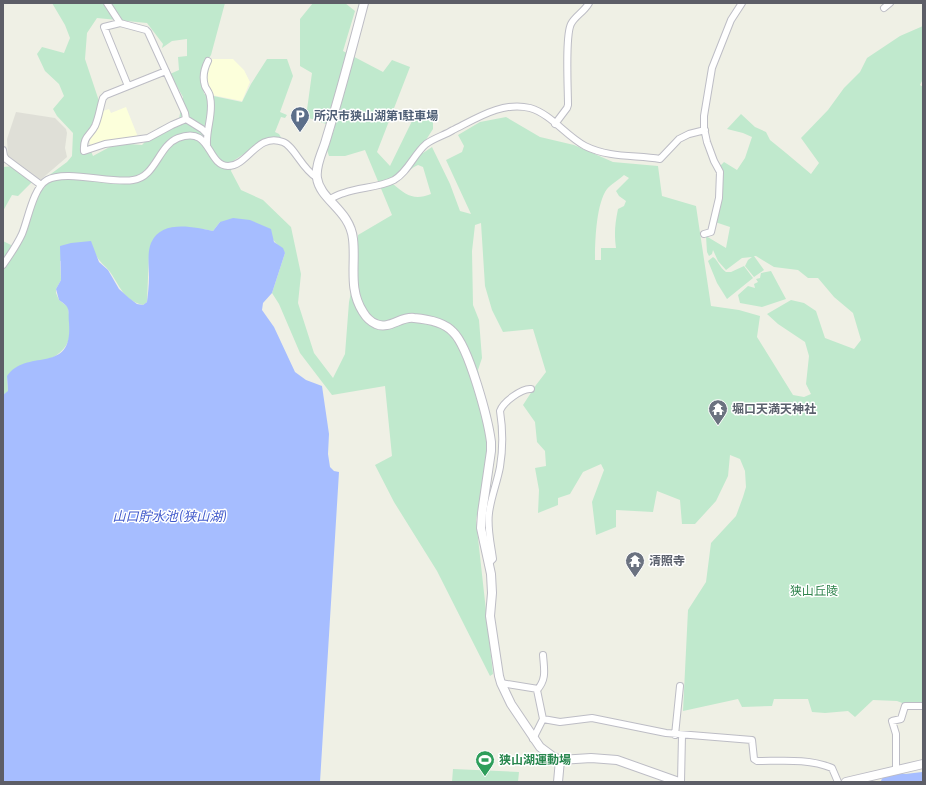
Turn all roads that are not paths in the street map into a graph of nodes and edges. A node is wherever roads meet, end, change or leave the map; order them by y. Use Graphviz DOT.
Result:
graph roads {
  1 [pos="107,3"];
  2 [pos="364,3"];
  3 [pos="589,3"];
  4 [pos="742,3"];
  5 [pos="890,3"];
  6 [pos="884,8"];
  7 [pos="120,23"];
  8 [pos="208,61"];
  9 [pos="166,71"];
  10 [pos="128,86"];
  11 [pos="186,119"];
  12 [pos="555,124"];
  13 [pos="705,130"];
  14 [pos="206,134"];
  15 [pos="207,144"];
  16 [pos="3,150"];
  17 [pos="316,177"];
  18 [pos="41,185"];
  19 [pos="330,199"];
  20 [pos="704,234"];
  21 [pos="3,265"];
  22 [pos="531,389"];
  23 [pos="489,563"];
  24 [pos="542,654"];
  25 [pos="501,683"];
  26 [pos="680,686"];
  27 [pos="538,689"];
  28 [pos="923,706"];
  29 [pos="544,719"];
  30 [pos="678,735"];
  31 [pos="534,739"];
  32 [pos="560,760"];
  33 [pos="923,764"];
  34 [pos="896,770"];
  35 [pos="558,782"];
  36 [pos="680,782"];
  37 [pos="838,782"];
  38 [pos="846,782"];
  1 -- 7 [label="street"];
  2 -- 17 [label="street"];
  3 -- 12 [label="street"];
  4 -- 13 [label="street"];
  5 -- 6 [label="street"];
  7 -- 9 [label="street"];
  7 -- 10 [label="street"];
  8 -- 14 [label="street"];
  9 -- 10 [label="street"];
  9 -- 11 [label="street"];
  10 -- 11 [label="street"];
  11 -- 14 [label="street"];
  12 -- 13 [label="street"];
  12 -- 19 [label="street"];
  13 -- 20 [label="street"];
  14 -- 15 [label="street"];
  15 -- 17 [label="street"];
  15 -- 18 [label="street"];
  16 -- 18 [label="street"];
  17 -- 19 [label="street"];
  18 -- 21 [label="street"];
  19 -- 23 [label="street"];
  22 -- 23 [label="street"];
  23 -- 25 [label="street"];
  24 -- 27 [label="street"];
  25 -- 27 [label="street"];
  25 -- 31 [label="street"];
  26 -- 30 [label="street"];
  27 -- 29 [label="street"];
  28 -- 34 [label="street"];
  29 -- 30 [label="street"];
  29 -- 31 [label="street"];
  30 -- 36 [label="street"];
  30 -- 37 [label="street"];
  31 -- 32 [label="street"];
  32 -- 35 [label="street"];
  32 -- 36 [label="street"];
  33 -- 34 [label="street"];
  34 -- 38 [label="street"];
}
